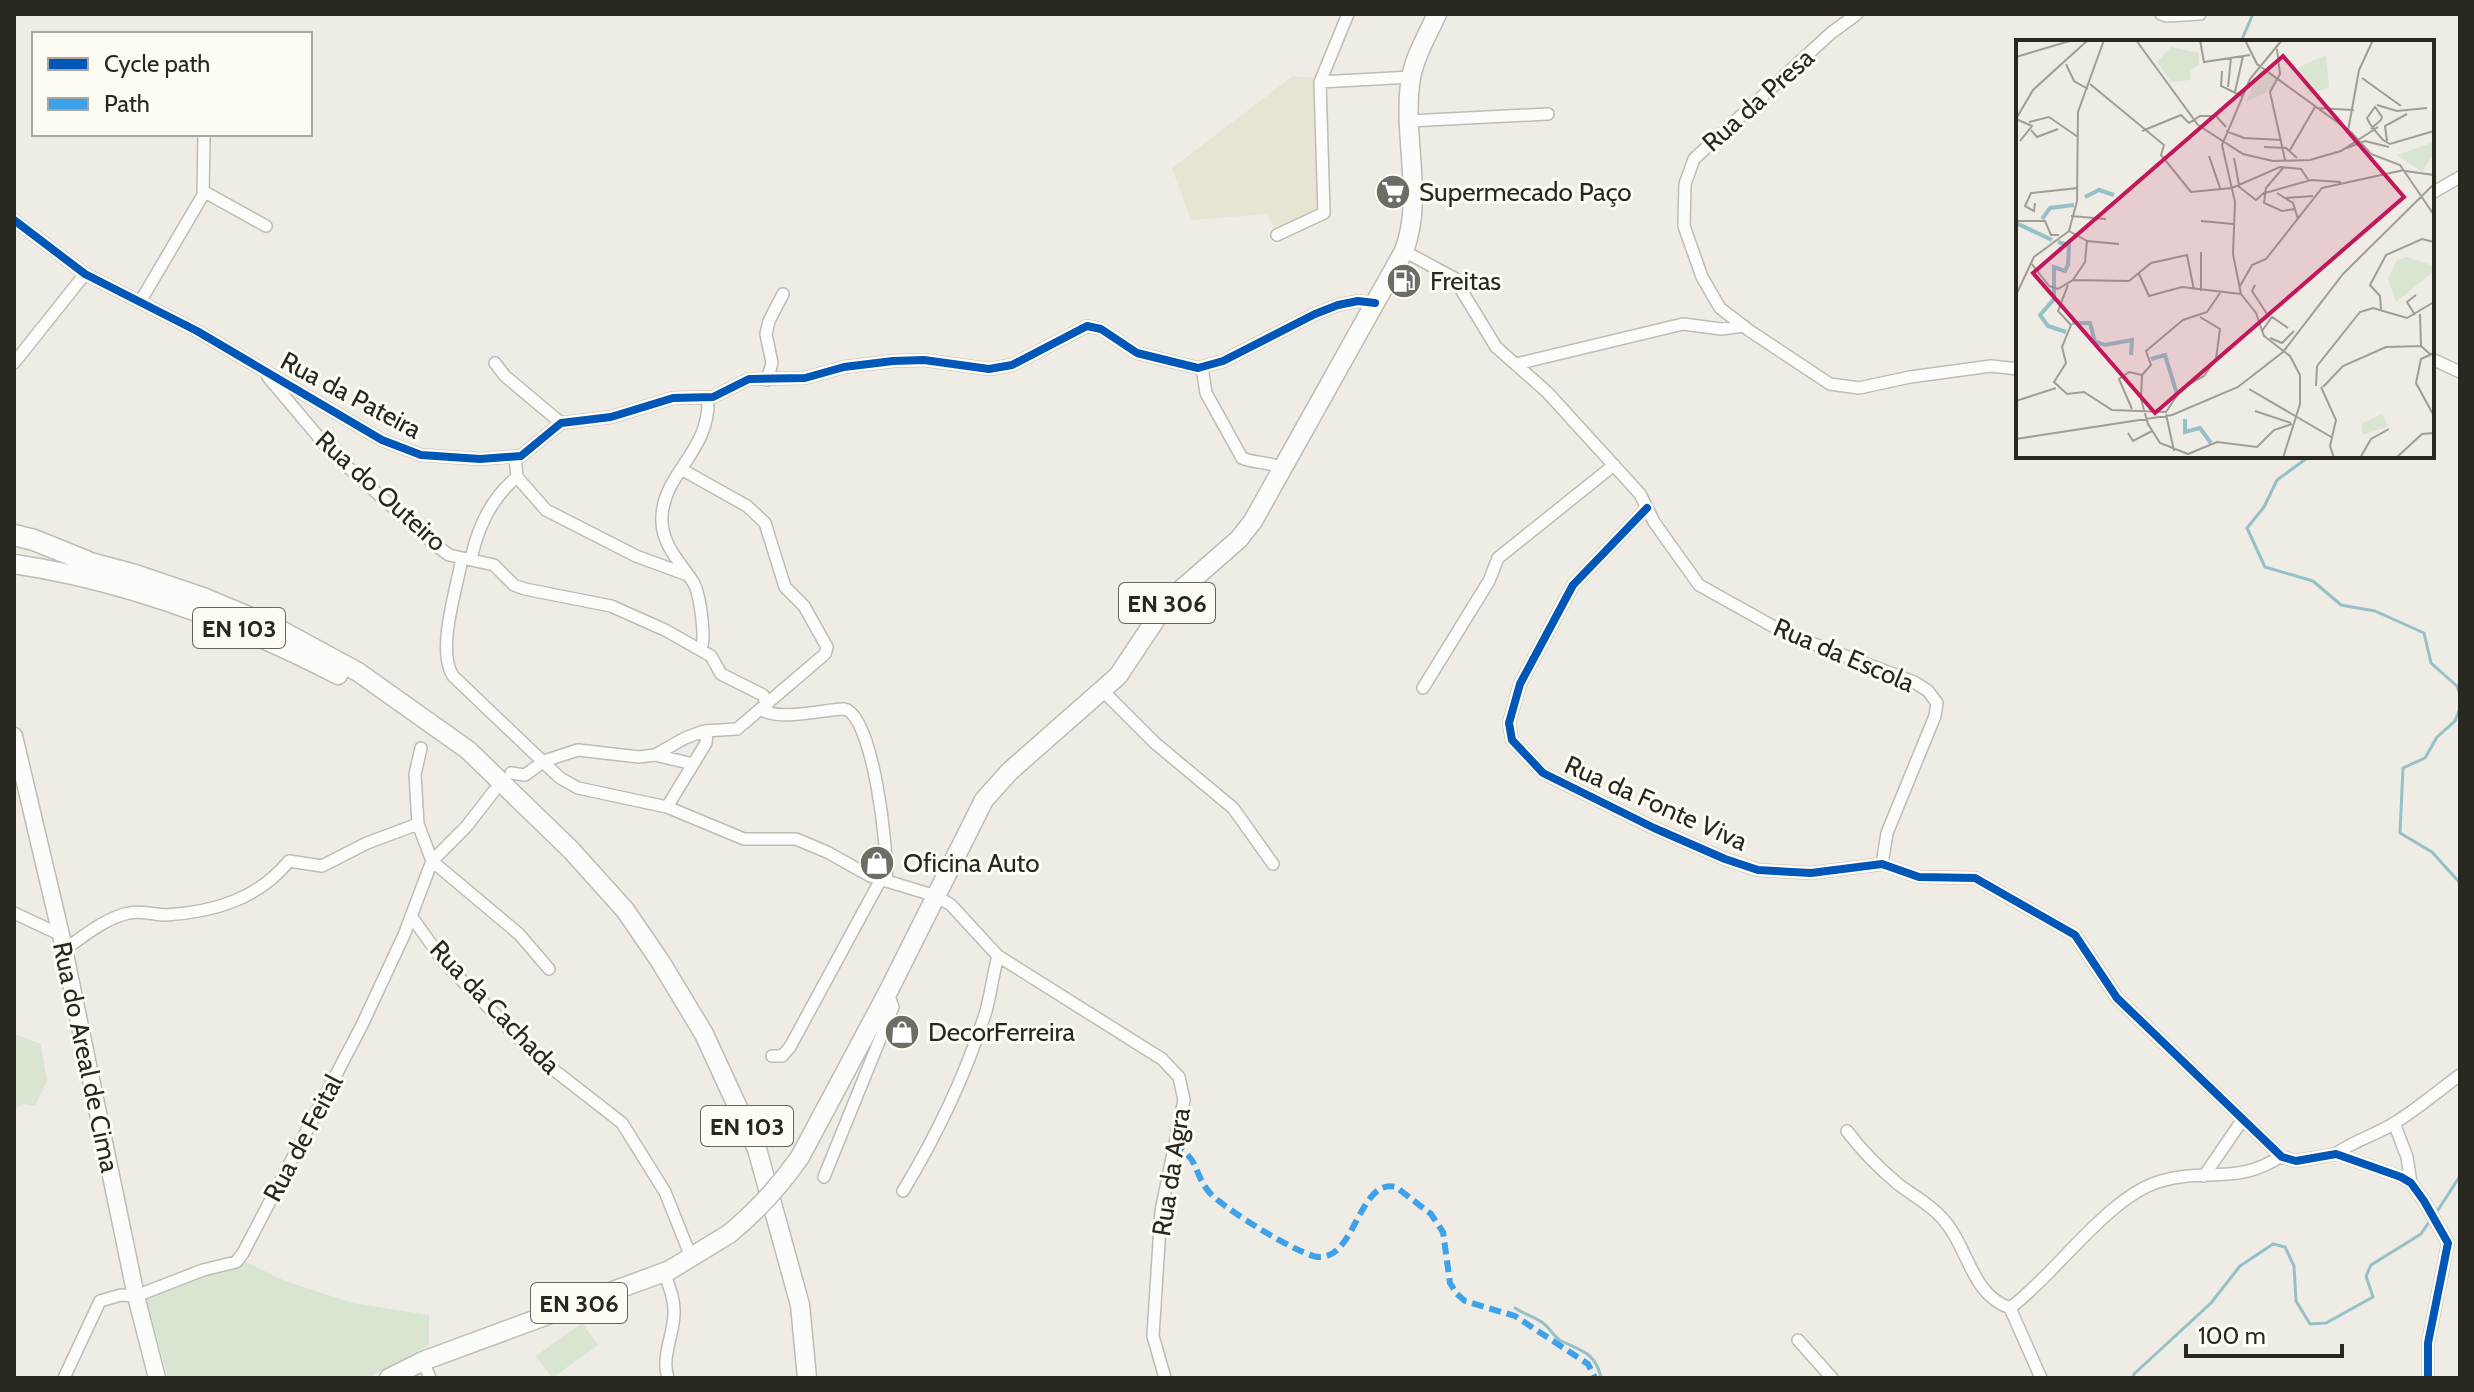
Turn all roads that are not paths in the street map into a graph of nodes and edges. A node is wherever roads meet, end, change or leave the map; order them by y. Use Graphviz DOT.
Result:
graph roads {
  1 [pos="1348,14"];
  2 [pos="1437,14"];
  3 [pos="1857,14"];
  4 [pos="2161,14"];
  5 [pos="2200,14"];
  6 [pos="1411,77"];
  7 [pos="1320,82"];
  8 [pos="1548,114"];
  9 [pos="1409,121"];
  10 [pos="204,137"];
  11 [pos="2460,177"];
  12 [pos="203,191"];
  13 [pos="2434,192"];
  14 [pos="14,220"];
  15 [pos="266,226"];
  16 [pos="1277,235"];
  17 [pos="1404,251"];
  18 [pos="85,274"];
  19 [pos="783,294"];
  20 [pos="140,302"];
  21 [pos="1375,303"];
  22 [pos="1744,326"];
  23 [pos="2434,360"];
  24 [pos="14,363"];
  25 [pos="495,363"];
  26 [pos="1516,364"];
  27 [pos="1202,367"];
  28 [pos="2016,369"];
  29 [pos="263,371"];
  30 [pos="2460,372"];
  31 [pos="767,380"];
  32 [pos="708,397"];
  33 [pos="561,423"];
  34 [pos="515,457"];
  35 [pos="1614,465"];
  36 [pos="681,469"];
  37 [pos="1283,469"];
  38 [pos="517,477"];
  39 [pos="1647,508"];
  40 [pos="14,535"];
  41 [pos="14,543"];
  42 [pos="466,558"];
  43 [pos="86,561"];
  44 [pos="14,564"];
  45 [pos="685,574"];
  46 [pos="701,649"];
  47 [pos="1423,688"];
  48 [pos="1103,691"];
  49 [pos="765,708"];
  50 [pos="707,731"];
  51 [pos="14,736"];
  52 [pos="421,748"];
  53 [pos="655,755"];
  54 [pos="544,761"];
  55 [pos="693,764"];
  56 [pos="511,773"];
  57 [pos="494,791"];
  58 [pos="521,801"];
  59 [pos="667,807"];
  60 [pos="418,824"];
  61 [pos="432,861"];
  62 [pos="1273,864"];
  63 [pos="1882,864"];
  64 [pos="884,880"];
  65 [pos="936,896"];
  66 [pos="14,913"];
  67 [pos="411,916"];
  68 [pos="62,943"];
  69 [pos="998,956"];
  70 [pos="549,969"];
  71 [pos="888,992"];
  72 [pos="772,1056"];
  73 [pos="2460,1075"];
  74 [pos="2243,1119"];
  75 [pos="2394,1123"];
  76 [pos="1847,1131"];
  77 [pos="2336,1154"];
  78 [pos="2281,1156"];
  79 [pos="2204,1176"];
  80 [pos="824,1177"];
  81 [pos="2411,1183"];
  82 [pos="903,1191"];
  83 [pos="691,1257"];
  84 [pos="664,1272"];
  85 [pos="136,1296"];
  86 [pos="2010,1308"];
  87 [pos="1798,1340"];
  88 [pos="426,1369"];
  89 [pos="64,1378"];
  90 [pos="157,1378"];
  91 [pos="389,1378"];
  92 [pos="668,1378"];
  93 [pos="807,1378"];
  94 [pos="1165,1378"];
  95 [pos="1832,1378"];
  96 [pos="2041,1378"];
  97 [pos="2428,1378"];
  1 -- 7 [label="street"];
  2 -- 6 [label="main road, EN 306"];
  3 -- 22 [label="street, Rua da Presa"];
  4 -- 5 [label="street"];
  6 -- 7 [label="street"];
  6 -- 9 [label="main road, EN 306"];
  7 -- 16 [label="street"];
  8 -- 9 [label="street"];
  9 -- 17 [label="main road, EN 306"];
  10 -- 12 [label="street"];
  11 -- 13 [label="street"];
  12 -- 15 [label="street"];
  12 -- 20 [label="street"];
  14 -- 18 [label="street, Rua da Pateira"];
  17 -- 21 [label="main road, EN 306"];
  17 -- 26 [label="street, Rua da Escola"];
  18 -- 20 [label="street, Rua da Pateira"];
  18 -- 24 [label="street"];
  19 -- 31 [label="street"];
  20 -- 29 [label="street, Rua da Pateira"];
  21 -- 27 [label="street"];
  21 -- 37 [label="main road, EN 306"];
  22 -- 26 [label="street"];
  22 -- 28 [label="street, Rua da Presa"];
  23 -- 30 [label="street"];
  25 -- 33 [label="street"];
  26 -- 35 [label="street, Rua da Escola"];
  27 -- 31 [label="street"];
  27 -- 37 [label="street"];
  29 -- 34 [label="street, Rua da Pateira"];
  29 -- 42 [label="street, Rua do Outeiro"];
  31 -- 32 [label="street"];
  32 -- 33 [label="street"];
  32 -- 36 [label="street"];
  33 -- 34 [label="street"];
  34 -- 38 [label="street"];
  35 -- 39 [label="street, Rua da Escola"];
  35 -- 47 [label="street"];
  36 -- 45 [label="street"];
  36 -- 49 [label="street"];
  37 -- 48 [label="main road, EN 306"];
  38 -- 42 [label="street"];
  38 -- 45 [label="street"];
  39 -- 63 [label="street, Rua da Escola"];
  39 -- 63 [label="street, Rua da Fonte Viva"];
  40 -- 43 [label="highway"];
  41 -- 43 [label="main road, EN 103"];
  42 -- 46 [label="street, Rua do Outeiro"];
  42 -- 54 [label="street"];
  43 -- 58 [label="main road, EN 103"];
  44 -- 58 [label="main road, EN 103"];
  45 -- 46 [label="street"];
  46 -- 49 [label="street, Rua do Outeiro"];
  48 -- 62 [label="street"];
  48 -- 65 [label="main road, EN 306"];
  49 -- 50 [label="street"];
  49 -- 64 [label="street"];
  50 -- 53 [label="street"];
  50 -- 55 [label="street"];
  51 -- 68 [label="main road, Rua do Areal de Cima"];
  52 -- 60 [label="street"];
  53 -- 54 [label="street"];
  53 -- 55 [label="street"];
  54 -- 56 [label="street"];
  54 -- 59 [label="street"];
  55 -- 59 [label="street"];
  57 -- 61 [label="street, Rua da Cachada"];
  58 -- 93 [label="main road, EN 103"];
  59 -- 64 [label="street"];
  60 -- 61 [label="street"];
  60 -- 68 [label="street"];
  61 -- 67 [label="street, Rua da Cachada"];
  61 -- 70 [label="street"];
  63 -- 74 [label="street"];
  64 -- 65 [label="street"];
  64 -- 72 [label="street"];
  65 -- 69 [label="street, Rua da Agra"];
  65 -- 71 [label="main road, EN 306"];
  66 -- 68 [label="street"];
  67 -- 83 [label="street, Rua da Cachada"];
  67 -- 85 [label="street, Rua de Feital"];
  68 -- 85 [label="main road, Rua do Areal de Cima"];
  69 -- 82 [label="street"];
  69 -- 94 [label="street, Rua da Agra"];
  71 -- 80 [label="street"];
  71 -- 83 [label="main road, EN 306, bridge"];
  73 -- 75 [label="street"];
  74 -- 78 [label="street"];
  74 -- 79 [label="street"];
  75 -- 77 [label="street"];
  75 -- 81 [label="street"];
  76 -- 86 [label="street"];
  77 -- 78 [label="street"];
  77 -- 81 [label="street"];
  78 -- 79 [label="street"];
  79 -- 86 [label="street"];
  81 -- 97 [label="street"];
  83 -- 84 [label="main road, EN 306"];
  84 -- 88 [label="main road, EN 306"];
  84 -- 92 [label="street"];
  85 -- 89 [label="street, Rua de Feital"];
  85 -- 90 [label="main road, Rua do Areal de Cima"];
  86 -- 96 [label="street"];
  87 -- 95 [label="street"];
  88 -- 91 [label="main road, EN 306"];
}
